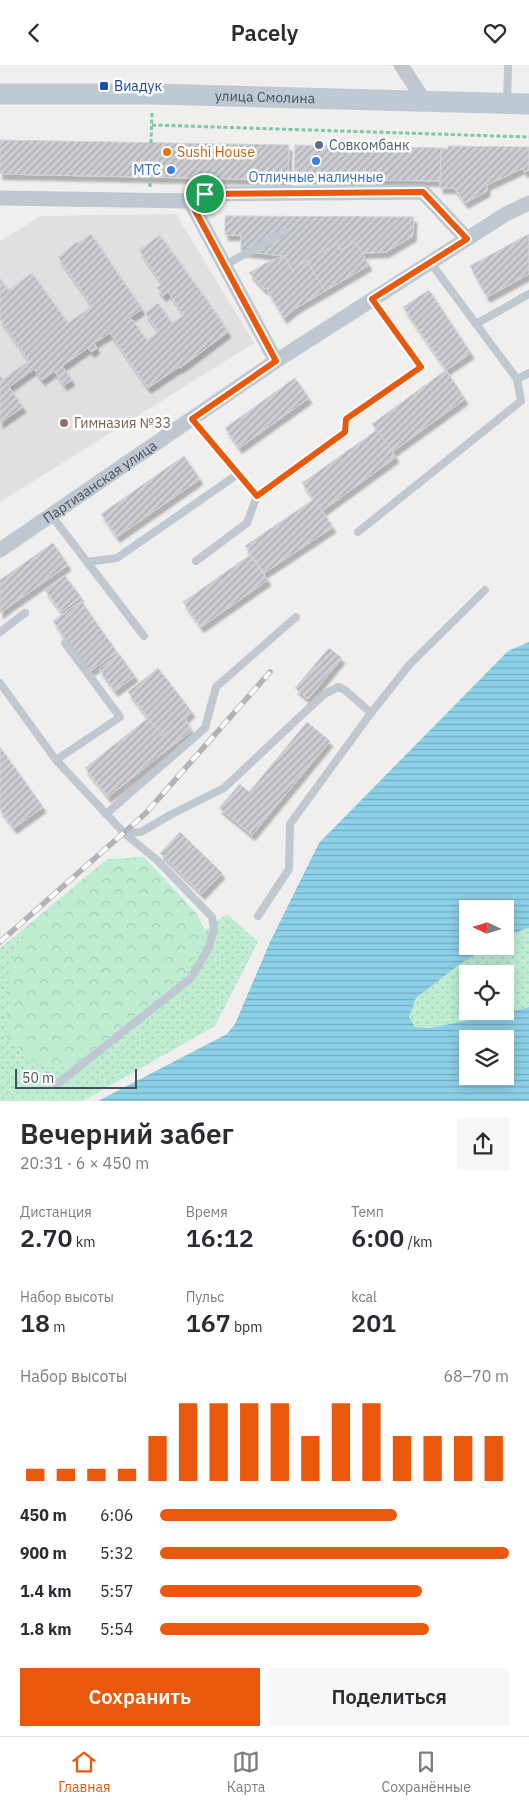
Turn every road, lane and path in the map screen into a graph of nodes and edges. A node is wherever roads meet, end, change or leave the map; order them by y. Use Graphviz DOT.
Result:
graph roads {
  1 [pos="401,65"];
  2 [pos="508,65"];
  3 [pos="0,83"];
  4 [pos="529,90"];
  5 [pos="0,95"];
  6 [pos="420,95"];
  7 [pos="507,97"];
  8 [pos="529,104"];
  9 [pos="152,125"];
  10 [pos="529,137"];
  11 [pos="0,198"];
  12 [pos="190,201"];
  13 [pos="529,203"];
  14 [pos="285,232"];
  15 [pos="467,239"];
  16 [pos="430,263"];
  17 [pos="225,265"];
  18 [pos="529,294"];
  19 [pos="372,299"];
  20 [pos="476,324"];
  21 [pos="276,361"];
  22 [pos="529,373"];
  23 [pos="518,379"];
  24 [pos="192,419"];
  25 [pos="238,474"];
  26 [pos="257,496"];
  27 [pos="51,515"];
  28 [pos="358,533"];
  29 [pos="0,550"];
  30 [pos="196,561"];
  31 [pos="87,562"];
  32 [pos="485,590"];
  33 [pos="25,613"];
  34 [pos="296,617"];
  35 [pos="0,632"];
  36 [pos="144,636"];
  37 [pos="65,643"];
  38 [pos="0,683"];
  39 [pos="371,713"];
  40 [pos="56,760"];
  41 [pos="106,815"];
  42 [pos="124,833"];
  43 [pos="258,916"];
  44 [pos="56,1085"];
  1 -- 6 [label="street"];
  2 -- 7 [label="lane"];
  3 -- 6 [label="main road"];
  4 -- 7 [label="main road"];
  5 -- 6 [label="main road, улица Смолина"];
  6 -- 7 [label="main road, улица Смолина"];
  7 -- 8 [label="main road, улица Смолина"];
  9 -- 10 [label="path"];
  11 -- 12 [label="street"];
  12 -- 15 [label="street"];
  12 -- 17 [label="street"];
  13 -- 15 [label="street, Партизанская улица"];
  14 -- 17 [label="lane"];
  15 -- 16 [label="street, Партизанская улица"];
  16 -- 19 [label="street, Партизанская улица"];
  16 -- 20 [label="lane"];
  17 -- 21 [label="street"];
  18 -- 20 [label="lane"];
  19 -- 21 [label="street, Партизанская улица"];
  19 -- 26 [label="lane"];
  20 -- 23 [label="lane"];
  21 -- 24 [label="street, Партизанская улица"];
  22 -- 23 [label="lane"];
  23 -- 28 [label="lane"];
  24 -- 25 [label="lane"];
  24 -- 27 [label="street, Партизанская улица"];
  25 -- 26 [label="lane"];
  25 -- 31 [label="lane"];
  26 -- 30 [label="lane"];
  27 -- 29 [label="street, Партизанская улица"];
  27 -- 31 [label="lane"];
  31 -- 36 [label="lane"];
  32 -- 39 [label="lane"];
  33 -- 35 [label="lane"];
  34 -- 41 [label="lane"];
  37 -- 40 [label="lane"];
  38 -- 40 [label="lane"];
  39 -- 42 [label="lane"];
  39 -- 43 [label="lane"];
  40 -- 41 [label="lane"];
  41 -- 42 [label="lane"];
  42 -- 44 [label="lane"];
}
